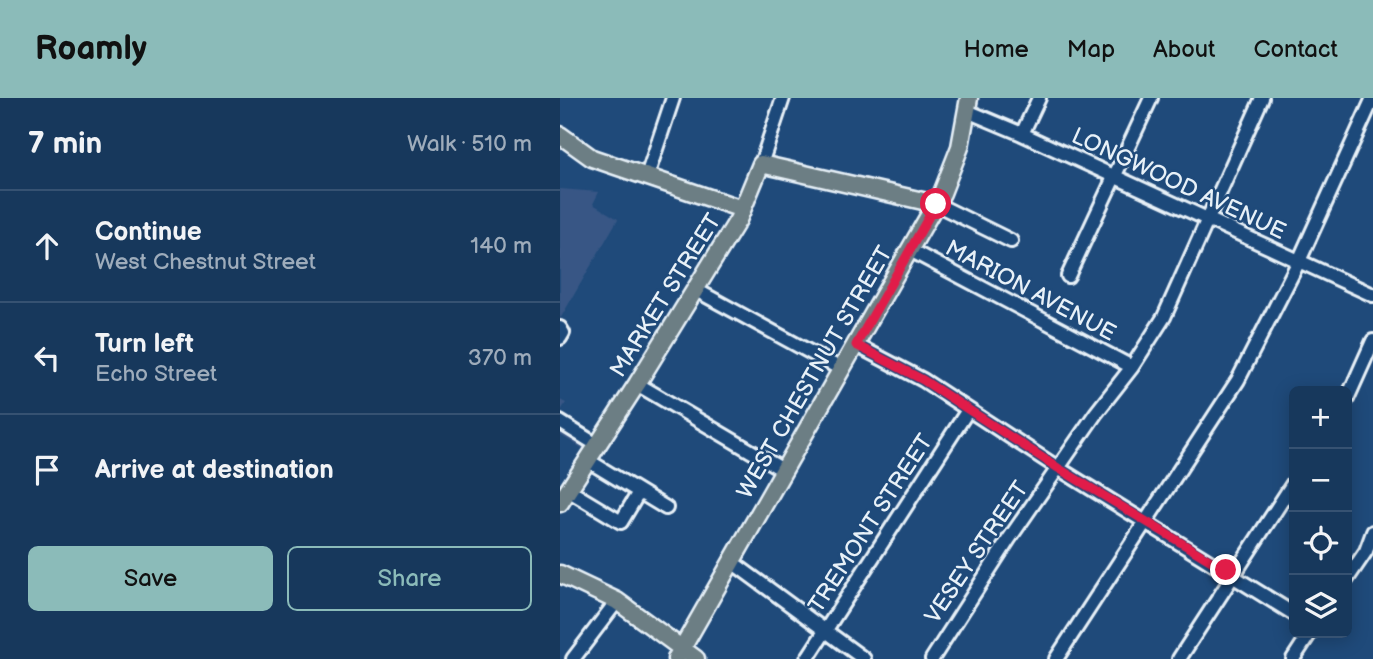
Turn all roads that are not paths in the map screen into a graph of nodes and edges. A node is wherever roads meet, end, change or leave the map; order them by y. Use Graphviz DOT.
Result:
graph roads {
  1 [pos="673,98"];
  2 [pos="783,98"];
  3 [pos="1039,98"];
  4 [pos="1151,98"];
  5 [pos="1262,98"];
  6 [pos="1373,98"];
  7 [pos="968,105"];
  8 [pos="1022,134"];
  9 [pos="560,135"];
  10 [pos="761,164"];
  11 [pos="647,176"];
  12 [pos="1115,177"];
  13 [pos="936,204"];
  14 [pos="743,209"];
  15 [pos="1208,219"];
  16 [pos="1011,241"];
  17 [pos="909,250"];
  18 [pos="1298,261"];
  19 [pos="1068,276"];
  20 [pos="696,290"];
  21 [pos="1373,295"];
  22 [pos="560,328"];
  23 [pos="560,338"];
  24 [pos="1373,341"];
  25 [pos="856,345"];
  26 [pos="1132,367"];
  27 [pos="841,369"];
  28 [pos="637,384"];
  29 [pos="1352,388"];
  30 [pos="968,410"];
  31 [pos="560,422"];
  32 [pos="597,446"];
  33 [pos="587,460"];
  34 [pos="1058,468"];
  35 [pos="783,470"];
  36 [pos="1289,490"];
  37 [pos="639,492"];
  38 [pos="564,497"];
  39 [pos="666,508"];
  40 [pos="1145,522"];
  41 [pos="1373,532"];
  42 [pos="732,562"];
  43 [pos="560,573"];
  44 [pos="1350,575"];
  45 [pos="1234,576"];
  46 [pos="617,601"];
  47 [pos="1289,611"];
  48 [pos="826,630"];
  49 [pos="1307,638"];
  50 [pos="679,654"];
  51 [pos="573,659"];
  52 [pos="696,659"];
  53 [pos="807,659"];
  54 [pos="864,659"];
  55 [pos="932,659"];
  56 [pos="1056,659"];
  57 [pos="1179,659"];
  58 [pos="1293,659"];
  1 -- 11 [label="street"];
  2 -- 10 [label="street, MARKET STREET"];
  3 -- 8 [label="street"];
  4 -- 12 [label="street"];
  5 -- 15 [label="street, VESEY STREET"];
  6 -- 18 [label="street"];
  7 -- 8 [label="street, LONGWOOD AVENUE"];
  7 -- 13 [label="main road, WEST CHESTNUT STREET"];
  8 -- 12 [label="street, LONGWOOD AVENUE"];
  9 -- 11 [label="main road"];
  10 -- 13 [label="main road"];
  10 -- 14 [label="main road, MARKET STREET"];
  11 -- 14 [label="main road"];
  12 -- 15 [label="street, LONGWOOD AVENUE"];
  12 -- 19 [label="street"];
  13 -- 16 [label="street"];
  13 -- 17 [label="main road, WEST CHESTNUT STREET"];
  14 -- 20 [label="main road, MARKET STREET"];
  15 -- 18 [label="street, LONGWOOD AVENUE"];
  15 -- 26 [label="street, VESEY STREET"];
  17 -- 25 [label="main road, WEST CHESTNUT STREET"];
  17 -- 26 [label="street, MARION AVENUE"];
  18 -- 21 [label="street, LONGWOOD AVENUE"];
  18 -- 40 [label="street"];
  20 -- 27 [label="street"];
  20 -- 28 [label="main road, MARKET STREET"];
  22 -- 23 [label="street"];
  24 -- 29 [label="street"];
  25 -- 27 [label="main road, WEST CHESTNUT STREET"];
  25 -- 30 [label="street"];
  26 -- 34 [label="street, VESEY STREET"];
  27 -- 35 [label="main road, WEST CHESTNUT STREET"];
  28 -- 32 [label="main road, MARKET STREET"];
  28 -- 35 [label="street"];
  30 -- 34 [label="street"];
  30 -- 48 [label="street, TREMONT STREET"];
  31 -- 32 [label="street"];
  32 -- 33 [label="main road, MARKET STREET"];
  33 -- 37 [label="street"];
  33 -- 38 [label="main road, MARKET STREET"];
  34 -- 40 [label="street"];
  34 -- 55 [label="street, VESEY STREET"];
  35 -- 42 [label="main road, WEST CHESTNUT STREET"];
  36 -- 45 [label="street"];
  37 -- 38 [label="street"];
  37 -- 39 [label="street"];
  40 -- 45 [label="street"];
  40 -- 56 [label="street"];
  41 -- 44 [label="street"];
  42 -- 48 [label="street"];
  42 -- 50 [label="main road, WEST CHESTNUT STREET"];
  43 -- 46 [label="main road"];
  45 -- 47 [label="street"];
  45 -- 57 [label="street"];
  46 -- 50 [label="main road"];
  46 -- 51 [label="street"];
  48 -- 53 [label="street, TREMONT STREET"];
  48 -- 54 [label="street"];
  49 -- 58 [label="street"];
  50 -- 52 [label="main road"];
}
